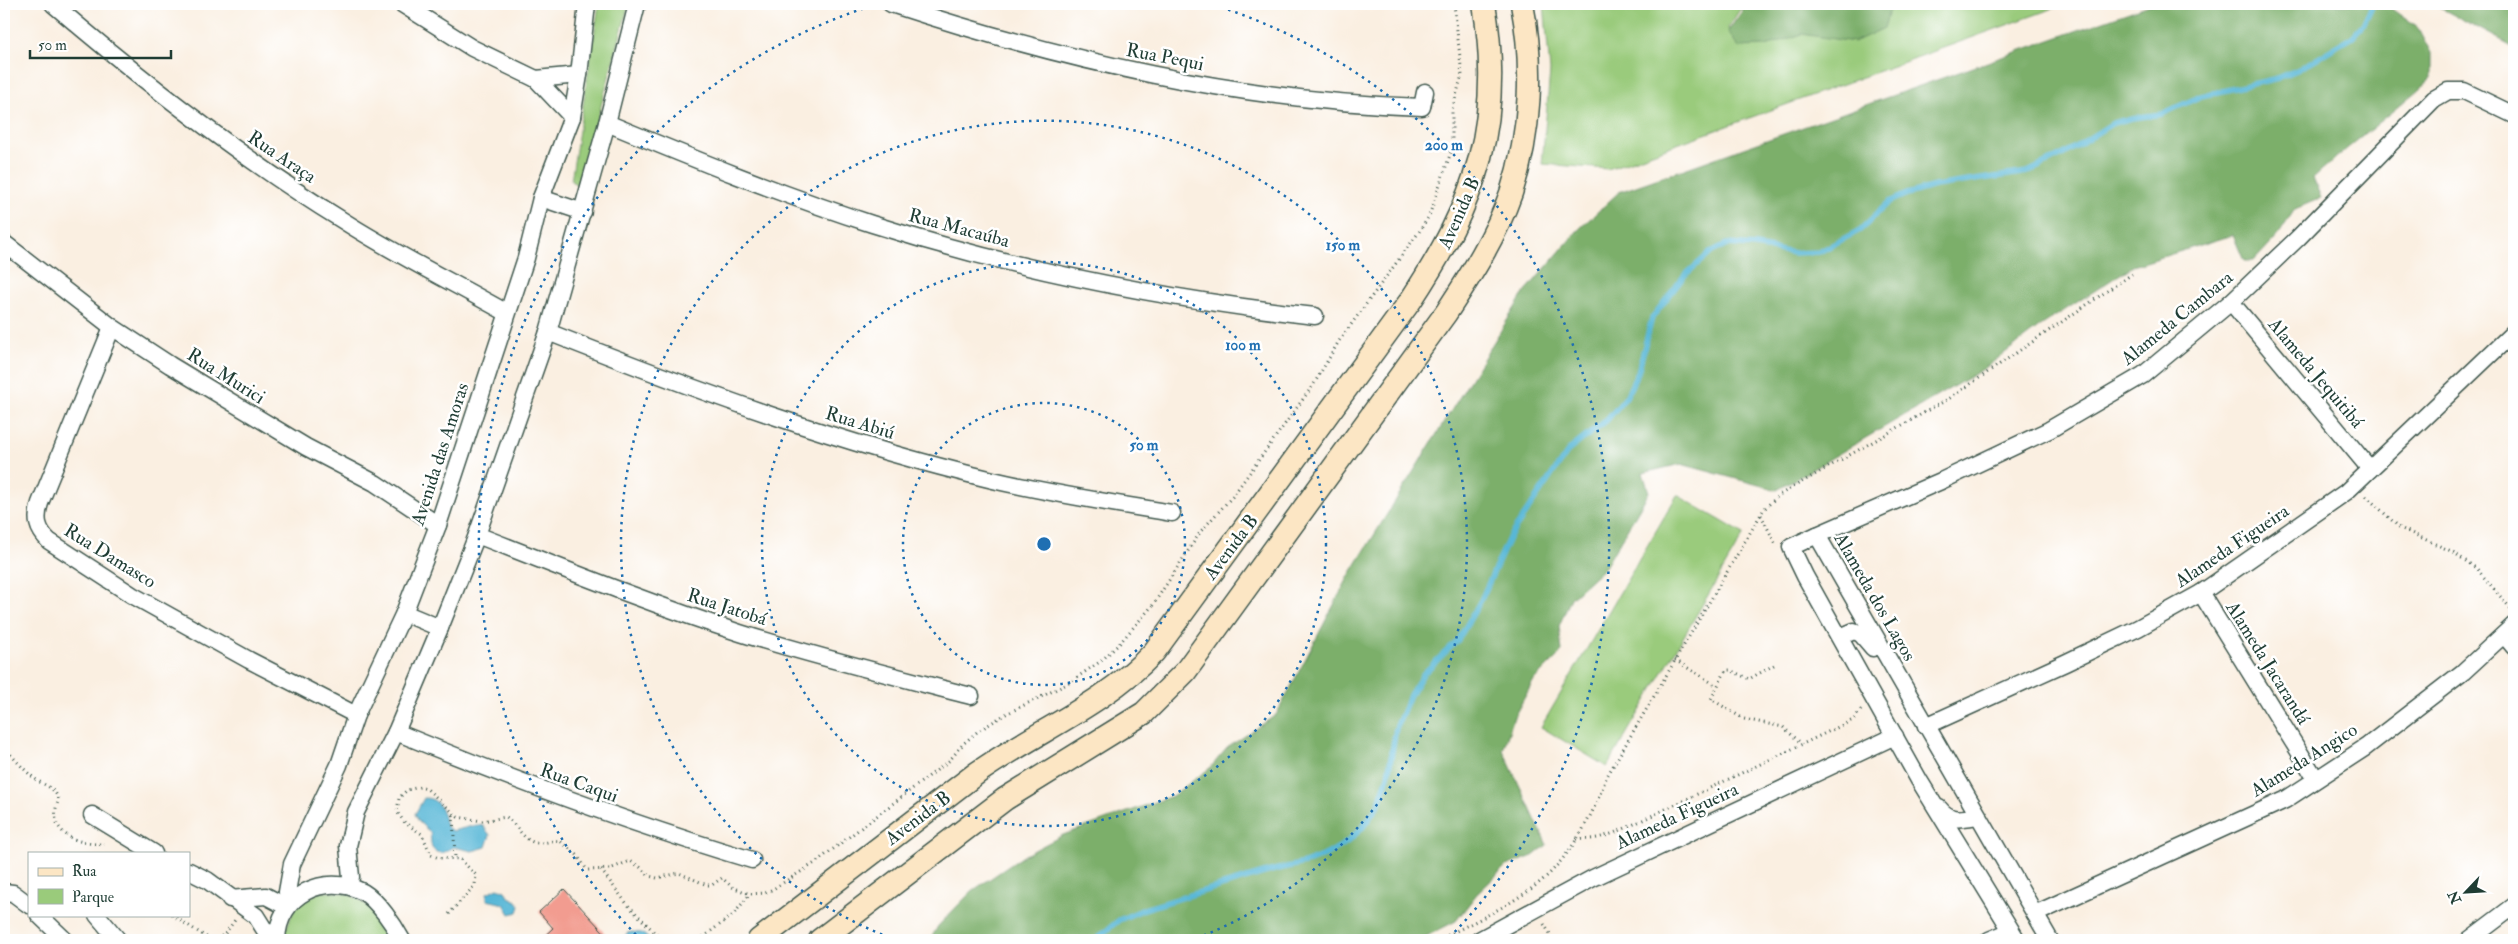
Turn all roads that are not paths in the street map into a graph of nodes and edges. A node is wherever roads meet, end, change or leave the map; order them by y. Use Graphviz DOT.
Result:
graph roads {
  1 [pos="54,4"];
  2 [pos="402,4"];
  3 [pos="587,4"];
  4 [pos="637,4"];
  5 [pos="891,4"];
  6 [pos="1484,4"];
  7 [pos="1522,4"];
  8 [pos="579,75"];
  9 [pos="536,79"];
  10 [pos="1425,92"];
  11 [pos="2514,115"];
  12 [pos="572,117"];
  13 [pos="607,123"];
  14 [pos="540,198"];
  15 [pos="583,212"];
  16 [pos="4,243"];
  17 [pos="2231,302"];
  18 [pos="507,313"];
  19 [pos="1315,316"];
  20 [pos="112,326"];
  21 [pos="548,332"];
  22 [pos="2512,340"];
  23 [pos="2370,469"];
  24 [pos="1172,513"];
  25 [pos="438,525"];
  26 [pos="477,535"];
  27 [pos="1817,535"];
  28 [pos="2201,594"];
  29 [pos="404,613"];
  30 [pos="440,628"];
  31 [pos="2509,630"];
  32 [pos="1840,637"];
  33 [pos="2514,647"];
  34 [pos="1894,672"];
  35 [pos="971,696"];
  36 [pos="356,715"];
  37 [pos="1926,726"];
  38 [pos="396,732"];
  39 [pos="1895,736"];
  40 [pos="1918,780"];
  41 [pos="2316,780"];
  42 [pos="92,815"];
  43 [pos="1977,816"];
  44 [pos="152,852"];
  45 [pos="752,860"];
  46 [pos="190,872"];
  47 [pos="349,886"];
  48 [pos="4,892"];
  49 [pos="235,903"];
  50 [pos="28,904"];
  51 [pos="288,905"];
  52 [pos="2514,906"];
  53 [pos="2035,914"];
  54 [pos="40,916"];
  55 [pos="98,916"];
  56 [pos="2014,935"];
  57 [pos="403,938"];
  58 [pos="65,940"];
  59 [pos="118,940"];
  60 [pos="271,940"];
  61 [pos="277,940"];
  62 [pos="760,940"];
  63 [pos="820,940"];
  64 [pos="1479,940"];
  65 [pos="1989,940"];
  66 [pos="2050,940"];
  67 [pos="2468,940"];
  1 -- 18 [label="street, Rua Araça"];
  2 -- 9 [label="street"];
  3 -- 8 [label="street, Avenida das Amoras"];
  4 -- 13 [label="street"];
  5 -- 10 [label="street, Rua Pequi"];
  6 -- 62 [label="street, Avenida B"];
  7 -- 63 [label="street, Avenida B"];
  8 -- 9 [label="street"];
  8 -- 12 [label="street, Avenida das Amoras"];
  9 -- 12 [label="street"];
  11 -- 17 [label="street, Alameda Cambara"];
  12 -- 14 [label="street, Avenida das Amoras"];
  13 -- 15 [label="street"];
  13 -- 19 [label="street, Rua Macaúba"];
  14 -- 15 [label="street"];
  14 -- 18 [label="street, Avenida das Amoras"];
  15 -- 21 [label="street"];
  16 -- 20 [label="street, Rua Murici"];
  17 -- 23 [label="street, Alameda Jequitibá"];
  17 -- 27 [label="street, Alameda Cambara"];
  18 -- 25 [label="street, Avenida das Amoras"];
  20 -- 25 [label="street, Rua Murici"];
  20 -- 36 [label="street, Rua Damasco"];
  21 -- 24 [label="street, Rua Abiú"];
  21 -- 26 [label="street"];
  22 -- 23 [label="street, Alameda Figueira"];
  23 -- 28 [label="street, Alameda Figueira"];
  25 -- 29 [label="street, Avenida das Amoras"];
  26 -- 30 [label="street"];
  26 -- 35 [label="street, Rua Jatobá"];
  27 -- 32 [label="street, Alameda dos Lagos"];
  27 -- 34 [label="street, Alameda dos Lagos"];
  28 -- 37 [label="street, Alameda Figueira"];
  28 -- 41 [label="street, Alameda Jacarandá"];
  29 -- 30 [label="street"];
  29 -- 36 [label="street, Avenida das Amoras"];
  30 -- 38 [label="street"];
  31 -- 33 [label="street"];
  31 -- 41 [label="street, Alameda Angico"];
  32 -- 34 [label="street"];
  32 -- 39 [label="street, Alameda dos Lagos"];
  34 -- 37 [label="street, Alameda dos Lagos"];
  36 -- 51 [label="street, Avenida das Amoras"];
  37 -- 43 [label="street, Alameda dos Lagos"];
  38 -- 45 [label="street, Rua Caqui"];
  38 -- 47 [label="street"];
  39 -- 40 [label="street, Alameda dos Lagos"];
  39 -- 64 [label="street, Alameda Figueira"];
  40 -- 43 [label="street"];
  40 -- 56 [label="street, Alameda dos Lagos"];
  41 -- 53 [label="street, Alameda Angico"];
  42 -- 44 [label="street"];
  43 -- 53 [label="street, Alameda dos Lagos"];
  46 -- 49 [label="street"];
  47 -- 51 [label="street"];
  47 -- 57 [label="street"];
  48 -- 50 [label="street"];
  49 -- 51 [label="street"];
  49 -- 60 [label="street"];
  51 -- 61 [label="street"];
  52 -- 67 [label="street"];
  53 -- 66 [label="street, Alameda dos Lagos"];
  54 -- 58 [label="street"];
  55 -- 59 [label="street"];
  56 -- 65 [label="street"];
}
